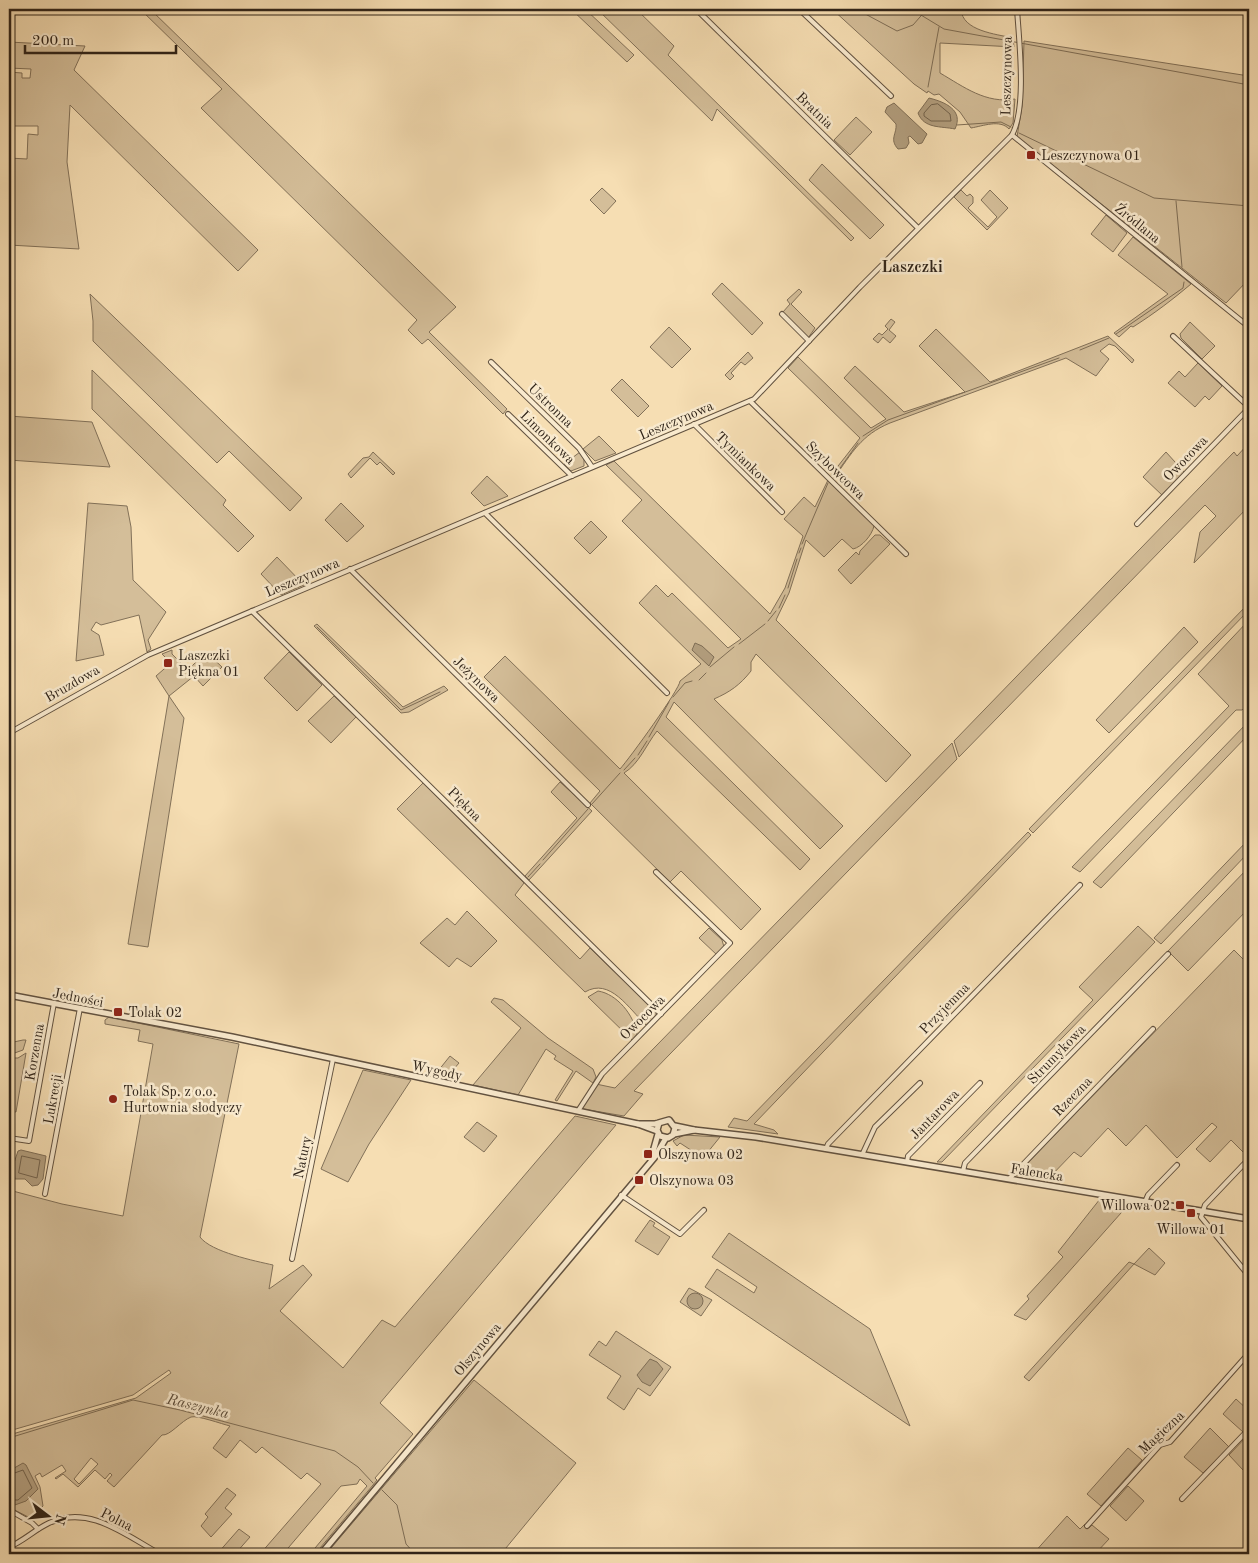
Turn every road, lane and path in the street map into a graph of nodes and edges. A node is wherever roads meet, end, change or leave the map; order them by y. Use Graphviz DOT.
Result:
graph roads {
  1 [pos="696,9"];
  2 [pos="799,9"];
  3 [pos="1017,9"];
  4 [pos="891,96"];
  5 [pos="1012,136"];
  6 [pos="918,228"];
  7 [pos="782,314"];
  8 [pos="1249,327"];
  9 [pos="1173,336"];
  10 [pos="809,341"];
  11 [pos="491,362"];
  12 [pos="750,401"];
  13 [pos="1249,408"];
  14 [pos="508,414"];
  15 [pos="694,424"];
  16 [pos="592,467"];
  17 [pos="572,476"];
  18 [pos="782,512"];
  19 [pos="485,513"];
  20 [pos="1138,524"];
  21 [pos="906,554"];
  22 [pos="350,569"];
  23 [pos="252,610"];
  24 [pos="148,655"];
  25 [pos="667,693"];
  26 [pos="9,733"];
  27 [pos="588,805"];
  28 [pos="656,872"];
  29 [pos="1080,885"];
  30 [pos="1168,954"];
  31 [pos="9,995"];
  32 [pos="54,1004"];
  33 [pos="80,1008"];
  34 [pos="661,1014"];
  35 [pos="1153,1029"];
  36 [pos="232,1037"];
  37 [pos="333,1059"];
  38 [pos="920,1083"];
  39 [pos="980,1083"];
  40 [pos="578,1112"];
  41 [pos="659,1123"];
  42 [pos="638,1124"];
  43 [pos="675,1126"];
  44 [pos="694,1130"];
  45 [pos="658,1133"];
  46 [pos="674,1134"];
  47 [pos="666,1138"];
  48 [pos="9,1140"];
  49 [pos="824,1148"];
  50 [pos="862,1155"];
  51 [pos="652,1159"];
  52 [pos="906,1162"];
  53 [pos="1244,1164"];
  54 [pos="1177,1165"];
  55 [pos="963,1171"];
  56 [pos="1009,1179"];
  57 [pos="45,1194"];
  58 [pos="621,1195"];
  59 [pos="1145,1202"];
  60 [pos="704,1210"];
  61 [pos="1201,1211"];
  62 [pos="1249,1219"];
  63 [pos="292,1259"];
  64 [pos="1249,1276"];
  65 [pos="1249,1354"];
  66 [pos="1249,1429"];
  67 [pos="1182,1499"];
  68 [pos="9,1510"];
  69 [pos="1087,1526"];
  70 [pos="38,1529"];
  71 [pos="9,1547"];
  72 [pos="160,1554"];
  73 [pos="321,1554"];
  1 -- 6 [label="street, Bratnia"];
  2 -- 4 [label="street"];
  3 -- 5 [label="street, Leszczynowa"];
  5 -- 6 [label="street, Leszczynowa"];
  5 -- 8 [label="street, Źródlana"];
  6 -- 10 [label="street, Leszczynowa"];
  7 -- 10 [label="street"];
  9 -- 13 [label="street"];
  10 -- 12 [label="street, Leszczynowa"];
  11 -- 16 [label="street, Ustronna"];
  12 -- 15 [label="street, Leszczynowa"];
  12 -- 21 [label="street, Szybowcowa"];
  13 -- 20 [label="street, Owocowa"];
  14 -- 17 [label="street, Limonkowa"];
  15 -- 16 [label="street, Leszczynowa"];
  15 -- 18 [label="street, Tymiankowa"];
  16 -- 17 [label="street, Leszczynowa"];
  17 -- 19 [label="street, Leszczynowa"];
  19 -- 22 [label="street, Leszczynowa"];
  19 -- 25 [label="street"];
  22 -- 23 [label="street, Leszczynowa"];
  22 -- 27 [label="street, Jeżynowa"];
  23 -- 24 [label="street, Leszczynowa"];
  23 -- 34 [label="street, Piękna"];
  24 -- 26 [label="street, Bruzdowa"];
  28 -- 34 [label="street, Owocowa"];
  29 -- 49 [label="street, Przyjemna"];
  30 -- 55 [label="street, Strumykowa"];
  31 -- 32 [label="street, Jedności"];
  32 -- 33 [label="street, Jedności"];
  32 -- 48 [label="street, Korzenna"];
  33 -- 36 [label="street, Jedności"];
  33 -- 57 [label="street, Lukrecji"];
  34 -- 40 [label="street, Owocowa"];
  35 -- 56 [label="street, Rzeczna"];
  36 -- 37 [label="street, Wygody"];
  37 -- 40 [label="street, Wygody"];
  37 -- 63 [label="street, Natury"];
  38 -- 50 [label="street"];
  39 -- 52 [label="street, Jantarowa"];
  40 -- 42 [label="street, Wygody"];
  41 -- 42 [label="street, Wygody"];
  41 -- 43 [label="street"];
  41 -- 45 [label="street"];
  42 -- 45 [label="street, Wygody"];
  43 -- 44 [label="street"];
  43 -- 46 [label="street"];
  44 -- 46 [label="street"];
  44 -- 49 [label="street"];
  45 -- 47 [label="street"];
  45 -- 51 [label="street, Olszynowa"];
  46 -- 47 [label="street"];
  47 -- 51 [label="street, Olszynowa"];
  49 -- 50 [label="street, Falencka"];
  50 -- 52 [label="street, Falencka"];
  51 -- 58 [label="street, Olszynowa"];
  52 -- 55 [label="street, Falencka"];
  53 -- 61 [label="street"];
  54 -- 59 [label="street"];
  55 -- 56 [label="street, Falencka"];
  56 -- 59 [label="street, Falencka"];
  58 -- 60 [label="street"];
  58 -- 73 [label="street, Olszynowa"];
  59 -- 61 [label="street, Falencka"];
  61 -- 62 [label="street, Falencka"];
  61 -- 64 [label="street"];
  65 -- 69 [label="street, Magiczna"];
  66 -- 67 [label="street"];
  68 -- 70 [label="street"];
  70 -- 71 [label="street, Polna"];
  70 -- 72 [label="street, Polna"];
}
